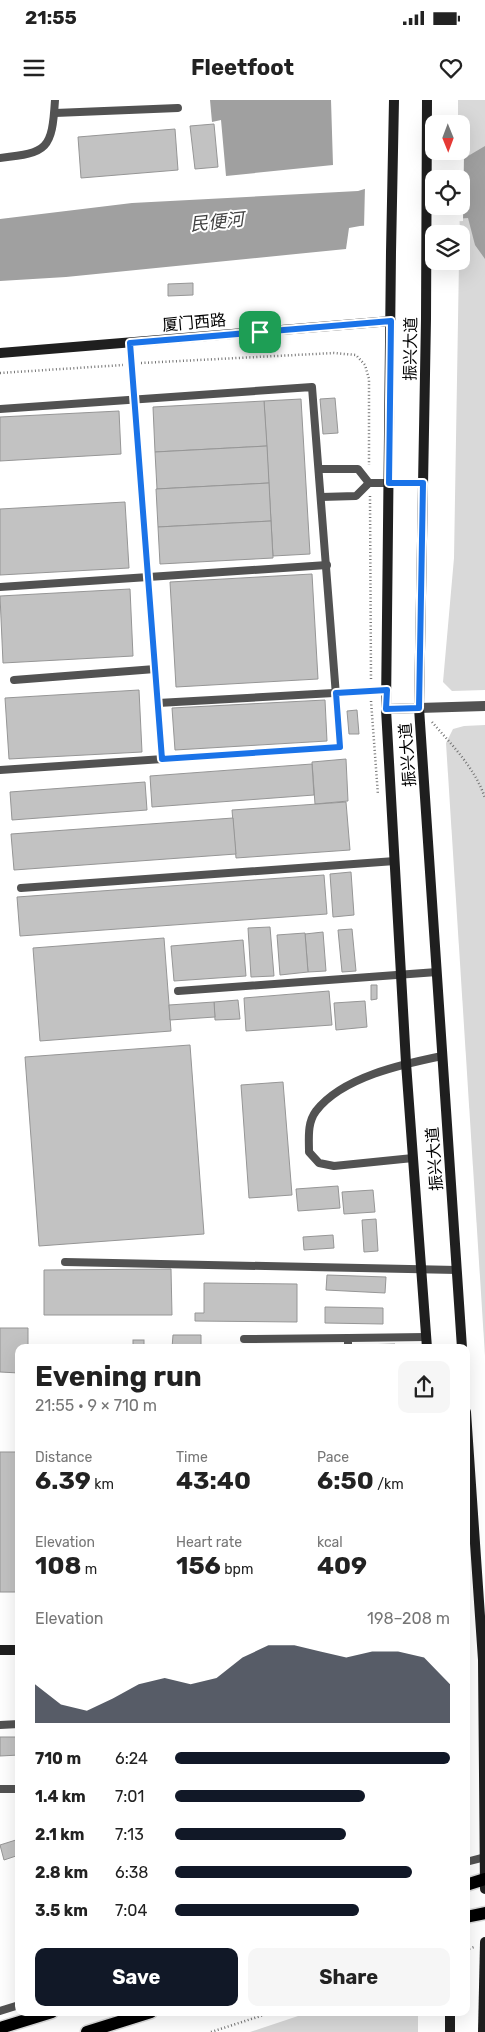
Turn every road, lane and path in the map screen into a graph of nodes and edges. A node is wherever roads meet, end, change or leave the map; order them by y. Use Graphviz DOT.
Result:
graph roads {
  1 [pos="55,100"];
  2 [pos="394,100"];
  3 [pos="428,100"];
  4 [pos="178,108"];
  5 [pos="54,113"];
  6 [pos="0,158"];
  7 [pos="391,321"];
  8 [pos="130,343"];
  9 [pos="0,354"];
  10 [pos="134,399"];
  11 [pos="0,409"];
  12 [pos="319,470"];
  13 [pos="370,483"];
  14 [pos="389,483"];
  15 [pos="423,483"];
  16 [pos="321,497"];
  17 [pos="327,565"];
  18 [pos="148,577"];
  19 [pos="0,587"];
  20 [pos="155,669"];
  21 [pos="14,680"];
  22 [pos="387,690"];
  23 [pos="336,693"];
  24 [pos="158,703"];
  25 [pos="485,706"];
  26 [pos="419,708"];
  27 [pos="386,709"];
  28 [pos="162,759"];
  29 [pos="0,770"];
  30 [pos="485,798"];
  31 [pos="395,861"];
  32 [pos="20,888"];
  33 [pos="437,972"];
  34 [pos="401,975"];
  35 [pos="178,991"];
  36 [pos="442,1056"];
  37 [pos="406,1064"];
  38 [pos="413,1158"];
  39 [pos="65,1262"];
  40 [pos="421,1269"];
  41 [pos="457,1270"];
  42 [pos="348,1338"];
  43 [pos="244,1339"];
  44 [pos="426,1342"];
  45 [pos="348,1344"];
  46 [pos="462,1344"];
  47 [pos="470,1475"];
  48 [pos="0,1650"];
  49 [pos="15,1650"];
  50 [pos="0,1724"];
  51 [pos="15,1724"];
  52 [pos="0,1789"];
  53 [pos="15,1789"];
  54 [pos="485,1857"];
  55 [pos="470,1861"];
  56 [pos="485,1879"];
  57 [pos="470,1884"];
  58 [pos="485,1888"];
  59 [pos="485,1912"];
  60 [pos="470,1916"];
  61 [pos="485,1942"];
  62 [pos="15,2007"];
  63 [pos="2,2011"];
  64 [pos="39,2016"];
  65 [pos="138,2016"];
  66 [pos="261,2016"];
  67 [pos="450,2016"];
  68 [pos="4,2027"];
  69 [pos="87,2032"];
  70 [pos="211,2032"];
  71 [pos="450,2032"];
  72 [pos="483,2032"];
  1 -- 5 [label="lane"];
  2 -- 7 [label="main road, 振兴大道"];
  3 -- 15 [label="main road, 振兴大道"];
  4 -- 5 [label="lane"];
  5 -- 6 [label="lane"];
  7 -- 8 [label="main road, 厦门西路"];
  7 -- 14 [label="main road, 振兴大道"];
  8 -- 9 [label="main road, 厦门西路"];
  8 -- 10 [label="lane"];
  10 -- 11 [label="lane"];
  10 -- 12 [label="lane"];
  10 -- 18 [label="lane"];
  12 -- 13 [label="lane"];
  12 -- 16 [label="lane"];
  13 -- 14 [label="lane"];
  13 -- 16 [label="lane"];
  14 -- 15 [label="lane"];
  14 -- 22 [label="main road, 振兴大道"];
  15 -- 26 [label="main road, 振兴大道"];
  16 -- 17 [label="lane"];
  17 -- 18 [label="lane"];
  17 -- 23 [label="lane"];
  18 -- 19 [label="lane"];
  18 -- 20 [label="lane"];
  20 -- 21 [label="lane"];
  20 -- 24 [label="lane"];
  22 -- 23 [label="lane"];
  22 -- 27 [label="main road, 振兴大道"];
  23 -- 24 [label="lane"];
  23 -- 28 [label="lane"];
  24 -- 28 [label="lane"];
  25 -- 26 [label="street"];
  26 -- 27 [label="street"];
  26 -- 30 [label="path"];
  26 -- 33 [label="main road, 振兴大道"];
  27 -- 31 [label="main road, 振兴大道"];
  28 -- 29 [label="lane"];
  31 -- 32 [label="lane"];
  31 -- 34 [label="main road, 振兴大道"];
  33 -- 34 [label="lane"];
  33 -- 36 [label="main road, 振兴大道"];
  34 -- 35 [label="lane"];
  34 -- 37 [label="main road, 振兴大道"];
  36 -- 37 [label="lane"];
  36 -- 41 [label="main road, 振兴大道"];
  37 -- 38 [label="main road, 振兴大道"];
  37 -- 38 [label="lane"];
  38 -- 40 [label="main road, 振兴大道"];
  39 -- 40 [label="lane"];
  40 -- 41 [label="lane"];
  40 -- 44 [label="main road, 振兴大道"];
  41 -- 46 [label="main road, 振兴大道"];
  42 -- 43 [label="lane"];
  42 -- 44 [label="lane"];
  42 -- 45 [label="lane"];
  47 -- 54 [label="main road"];
  48 -- 49 [label="main road"];
  50 -- 51 [label="lane"];
  52 -- 53 [label="lane"];
  54 -- 55 [label="lane"];
  54 -- 56 [label="main road"];
  56 -- 57 [label="main road"];
  56 -- 58 [label="main road"];
  59 -- 60 [label="main road"];
  61 -- 72 [label="main road"];
  62 -- 63 [label="lane"];
  63 -- 68 [label="lane"];
  64 -- 68 [label="main road"];
  65 -- 69 [label="main road"];
  66 -- 70 [label="path"];
  67 -- 71 [label="main road"];
}
